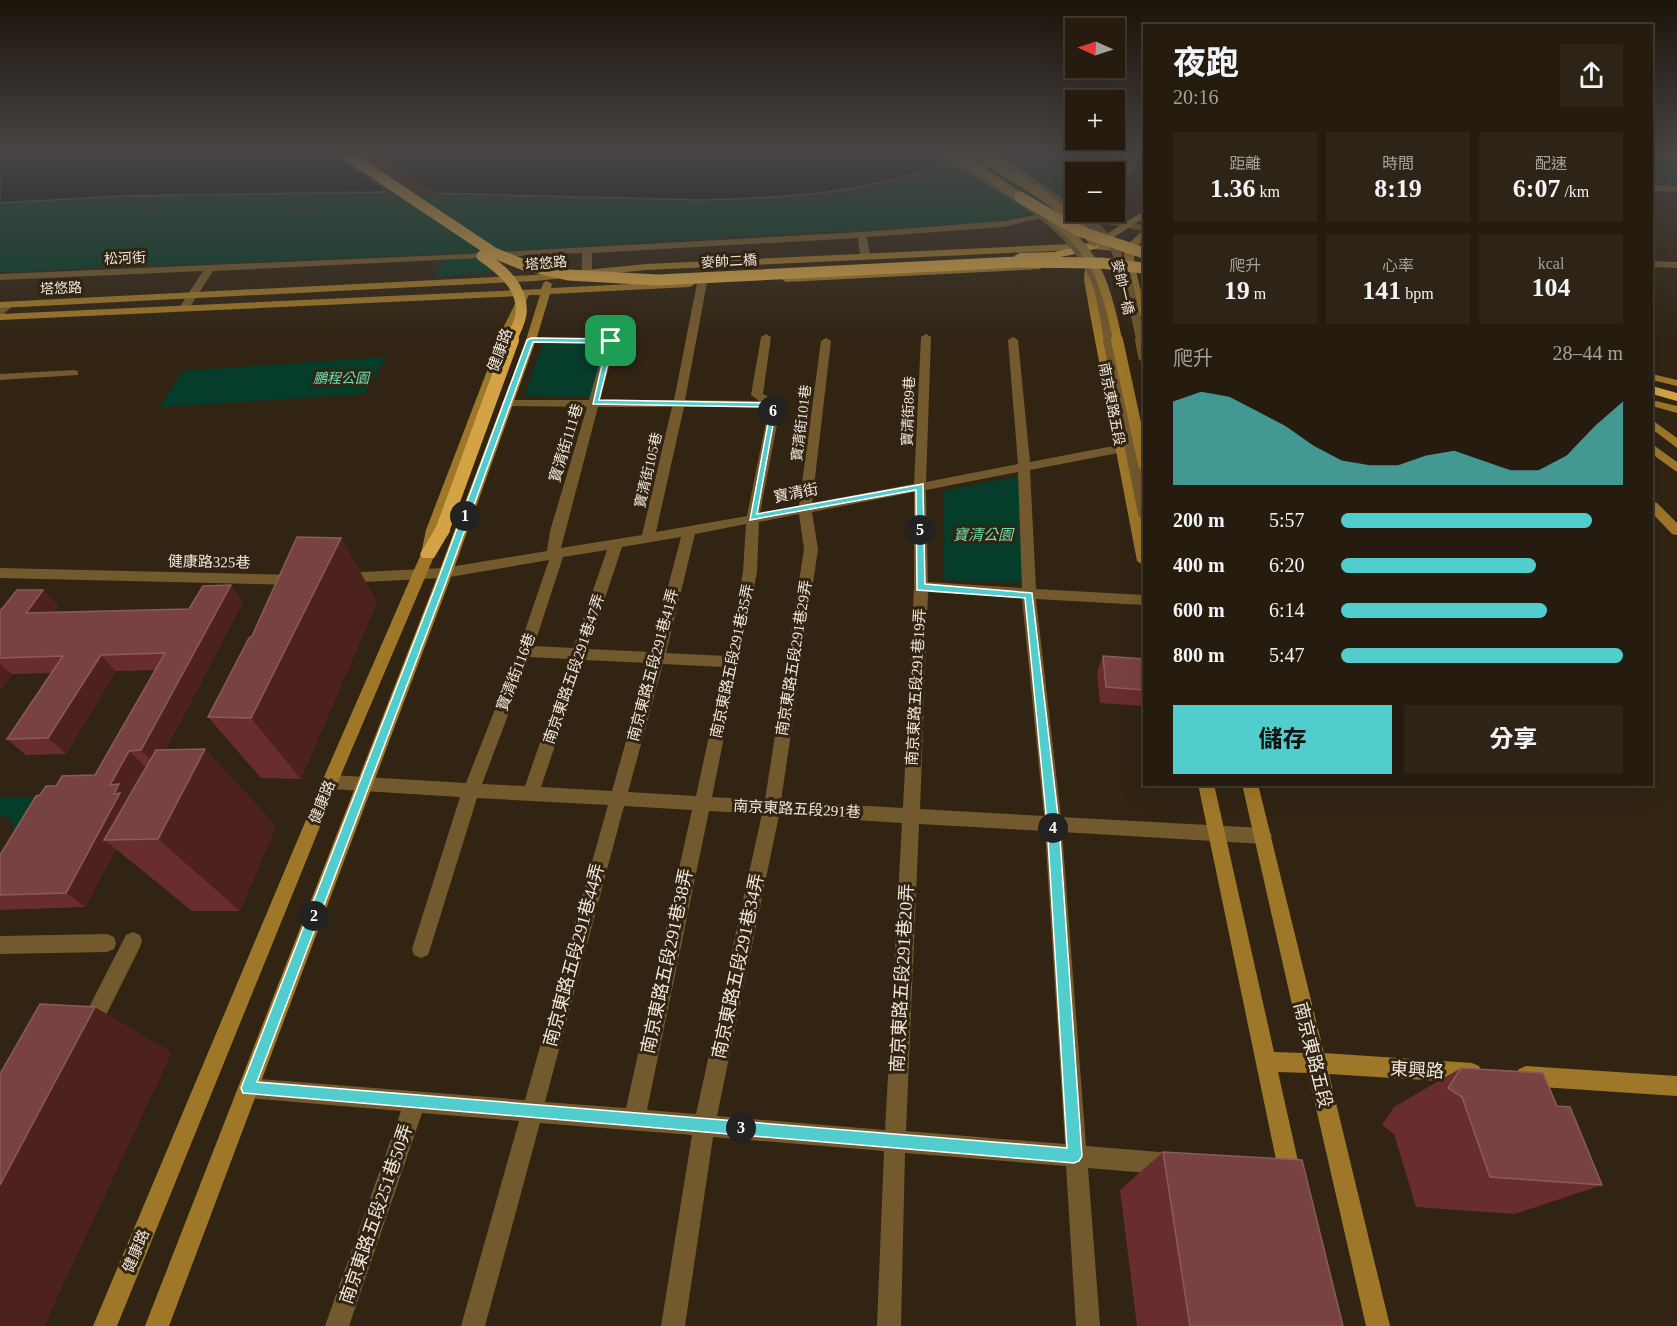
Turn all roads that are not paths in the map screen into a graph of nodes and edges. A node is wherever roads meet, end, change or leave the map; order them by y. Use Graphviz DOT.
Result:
graph roads {
  1 [pos="437,217"];
  2 [pos="455,217"];
  3 [pos="1032,217"];
  4 [pos="1040,217"];
  5 [pos="1049,217"];
  6 [pos="1054,217"];
  7 [pos="1068,217"];
  8 [pos="1079,217"];
  9 [pos="1081,217"];
  10 [pos="1140,217"];
  11 [pos="1111,222"];
  12 [pos="1128,225"];
  13 [pos="1143,228"];
  14 [pos="461,233"];
  15 [pos="1143,235"];
  16 [pos="862,236"];
  17 [pos="682,246"];
  18 [pos="1094,246"];
  19 [pos="1129,249"];
  20 [pos="587,250"];
  21 [pos="1143,250"];
  22 [pos="1143,251"];
  23 [pos="1143,251"];
  24 [pos="865,255"];
  25 [pos="1089,263"];
  26 [pos="1143,263"];
  27 [pos="1653,264"];
  28 [pos="682,265"];
  29 [pos="1677,265"];
  30 [pos="210,268"];
  31 [pos="1130,268"];
  32 [pos="1143,270"];
  33 [pos="1143,270"];
  34 [pos="584,271"];
  35 [pos="0,277"];
  36 [pos="541,277"];
  37 [pos="702,283"];
  38 [pos="526,291"];
  39 [pos="546,292"];
  40 [pos="193,295"];
  41 [pos="5,305"];
  42 [pos="184,308"];
  43 [pos="1143,314"];
  44 [pos="0,315"];
  45 [pos="510,324"];
  46 [pos="536,324"];
  47 [pos="766,337"];
  48 [pos="926,337"];
  49 [pos="531,340"];
  50 [pos="1013,340"];
  51 [pos="825,341"];
  52 [pos="1143,351"];
  53 [pos="75,373"];
  54 [pos="0,377"];
  55 [pos="1653,377"];
  56 [pos="1677,383"];
  57 [pos="1653,390"];
  58 [pos="1677,397"];
  59 [pos="507,403"];
  60 [pos="595,403"];
  61 [pos="679,403"];
  62 [pos="1653,403"];
  63 [pos="775,404"];
  64 [pos="1677,410"];
  65 [pos="1653,425"];
  66 [pos="1143,442"];
  67 [pos="1677,444"];
  68 [pos="1143,446"];
  69 [pos="1121,448"];
  70 [pos="1653,449"];
  71 [pos="1143,459"];
  72 [pos="1024,466"];
  73 [pos="1677,468"];
  74 [pos="920,486"];
  75 [pos="1653,507"];
  76 [pos="805,508"];
  77 [pos="1143,508"];
  78 [pos="753,518"];
  79 [pos="689,531"];
  80 [pos="1677,531"];
  81 [pos="648,537"];
  82 [pos="616,544"];
  83 [pos="556,553"];
  84 [pos="428,554"];
  85 [pos="1143,556"];
  86 [pos="0,573"];
  87 [pos="444,573"];
  88 [pos="418,575"];
  89 [pos="333,578"];
  90 [pos="310,579"];
  91 [pos="921,587"];
  92 [pos="1029,595"];
  93 [pos="1143,600"];
  94 [pos="525,651"];
  95 [pos="580,653"];
  96 [pos="657,657"];
  97 [pos="733,662"];
  98 [pos="331,782"];
  99 [pos="364,783"];
  100 [pos="1206,786"];
  101 [pos="1250,786"];
  102 [pos="471,790"];
  103 [pos="531,793"];
  104 [pos="616,798"];
  105 [pos="701,803"];
  106 [pos="772,807"];
  107 [pos="910,815"];
  108 [pos="1053,824"];
  109 [pos="1217,833"];
  110 [pos="1263,836"];
  111 [pos="133,941"];
  112 [pos="107,943"];
  113 [pos="0,945"];
  114 [pos="421,949"];
  115 [pos="80,1046"];
  116 [pos="1266,1062"];
  117 [pos="1316,1063"];
  118 [pos="1677,1086"];
  119 [pos="248,1088"];
  120 [pos="415,1102"];
  121 [pos="531,1111"];
  122 [pos="634,1120"];
  123 [pos="704,1125"];
  124 [pos="895,1141"];
  125 [pos="1074,1156"];
  126 [pos="1188,1165"];
  127 [pos="1267,1172"];
  128 [pos="1290,1174"];
  129 [pos="1295,1197"];
  130 [pos="105,1326"];
  131 [pos="157,1326"];
  132 [pos="338,1326"];
  133 [pos="473,1326"];
  134 [pos="673,1326"];
  135 [pos="889,1326"];
  136 [pos="1088,1326"];
  137 [pos="1378,1326"];
  1 -- 14 [label="highway, 麥帥二橋, bridge"];
  2 -- 34 [label="highway, 麥帥二橋"];
  3 -- 16 [label="street, 松河街"];
  4 -- 77 [label="street, bridge"];
  5 -- 71 [label="main road, 麥帥一橋, bridge"];
  6 -- 22 [label="highway, 麥帥一橋, bridge"];
  7 -- 66 [label="main road, 麥帥一橋, bridge"];
  8 -- 21 [label="highway, 麥帥一橋, bridge"];
  9 -- 52 [label="street, bridge"];
  10 -- 12 [label="main road, 塔悠路"];
  11 -- 12 [label="street"];
  12 -- 13 [label="street"];
  12 -- 18 [label="main road, 塔悠路"];
  14 -- 32 [label="highway, 麥帥二橋, bridge"];
  14 -- 84 [label="highway, bridge"];
  15 -- 19 [label="main road"];
  16 -- 17 [label="street, 松河街"];
  16 -- 24 [label="street"];
  17 -- 20 [label="street, 松河街"];
  17 -- 28 [label="street"];
  18 -- 19 [label="main road, 塔悠路"];
  18 -- 24 [label="main road, 塔悠路"];
  18 -- 25 [label="main road, 南京東路五段"];
  18 -- 34 [label="highway, bridge"];
  19 -- 23 [label="main road, 塔悠路"];
  19 -- 31 [label="main road"];
  20 -- 30 [label="street, 松河街"];
  20 -- 34 [label="street"];
  24 -- 28 [label="main road, 塔悠路"];
  25 -- 31 [label="main road, 塔悠路"];
  25 -- 37 [label="main road, 塔悠路"];
  25 -- 69 [label="main road, 南京東路五段"];
  26 -- 34 [label="highway, 麥帥二橋, bridge"];
  27 -- 29 [label="street"];
  28 -- 34 [label="main road, 塔悠路"];
  30 -- 35 [label="street, 松河街"];
  30 -- 40 [label="street"];
  31 -- 33 [label="main road, 塔悠路"];
  31 -- 43 [label="main road"];
  34 -- 36 [label="main road, 塔悠路"];
  36 -- 38 [label="main road, 健康路"];
  36 -- 39 [label="main road, 健康路"];
  36 -- 40 [label="main road, 塔悠路"];
  37 -- 39 [label="main road, 塔悠路"];
  37 -- 61 [label="street, 寶清街105巷"];
  38 -- 39 [label="main road, 塔悠路"];
  38 -- 42 [label="main road, 塔悠路"];
  38 -- 45 [label="main road, 健康路"];
  39 -- 46 [label="main road, 健康路"];
  40 -- 41 [label="main road, 塔悠路"];
  40 -- 42 [label="street"];
  41 -- 44 [label="street"];
  42 -- 44 [label="main road, 塔悠路"];
  45 -- 46 [label="main road"];
  45 -- 84 [label="main road, 健康路"];
  46 -- 49 [label="main road, 健康路"];
  47 -- 63 [label="street"];
  48 -- 74 [label="street, 寶清街89巷"];
  49 -- 59 [label="main road, 健康路"];
  49 -- 60 [label="street, 寶清街111巷"];
  50 -- 72 [label="street"];
  51 -- 76 [label="street, 寶清街101巷"];
  53 -- 54 [label="street"];
  55 -- 56 [label="main road"];
  57 -- 58 [label="highway"];
  59 -- 60 [label="street"];
  59 -- 87 [label="main road, 健康路"];
  60 -- 61 [label="street"];
  60 -- 83 [label="street, 寶清街111巷"];
  61 -- 63 [label="street"];
  61 -- 81 [label="street, 寶清街105巷"];
  62 -- 64 [label="main road"];
  63 -- 78 [label="street, 南京東路五段291巷35弄"];
  65 -- 67 [label="main road"];
  68 -- 69 [label="street, 寶清街"];
  69 -- 72 [label="street, 寶清街"];
  69 -- 85 [label="main road, 南京東路五段"];
  70 -- 73 [label="main road"];
  72 -- 74 [label="street, 寶清街"];
  72 -- 92 [label="street"];
  74 -- 76 [label="street, 寶清街"];
  74 -- 91 [label="street, 南京東路五段291巷19弄"];
  75 -- 80 [label="main road"];
  76 -- 78 [label="street, 寶清街"];
  76 -- 106 [label="street, 南京東路五段291巷29弄"];
  78 -- 79 [label="street, 寶清街"];
  78 -- 97 [label="street, 南京東路五段291巷35弄"];
  79 -- 81 [label="street, 寶清街"];
  79 -- 96 [label="street, 南京東路五段291巷41弄"];
  81 -- 82 [label="street, 寶清街"];
  82 -- 83 [label="street, 寶清街"];
  82 -- 95 [label="street, 南京東路五段291巷47弄"];
  83 -- 87 [label="street, 寶清街"];
  83 -- 94 [label="street, 寶清街116巷"];
  84 -- 88 [label="main road, 健康路"];
  86 -- 90 [label="street, 健康路325巷"];
  87 -- 88 [label="street, 寶清街"];
  87 -- 99 [label="main road, 健康路"];
  88 -- 89 [label="street"];
  88 -- 98 [label="main road, 健康路"];
  91 -- 92 [label="street"];
  91 -- 107 [label="street, 南京東路五段291巷19弄"];
  92 -- 93 [label="street"];
  92 -- 108 [label="street"];
  94 -- 95 [label="street"];
  94 -- 102 [label="street, 寶清街116巷"];
  95 -- 96 [label="street"];
  95 -- 103 [label="street, 南京東路五段291巷47弄"];
  96 -- 97 [label="street"];
  96 -- 104 [label="street, 南京東路五段291巷41弄"];
  97 -- 105 [label="street, 南京東路五段291巷35弄"];
  98 -- 99 [label="street, 南京東路五段291巷"];
  98 -- 130 [label="main road, 健康路"];
  99 -- 102 [label="street, 南京東路五段291巷"];
  99 -- 119 [label="main road, 健康路"];
  100 -- 109 [label="main road"];
  101 -- 110 [label="main road, 南京東路五段"];
  102 -- 103 [label="street, 南京東路五段291巷"];
  102 -- 114 [label="street, 寶清街116巷"];
  103 -- 104 [label="street, 南京東路五段291巷"];
  104 -- 105 [label="street, 南京東路五段291巷"];
  104 -- 121 [label="street, 南京東路五段291巷44弄"];
  105 -- 106 [label="street, 南京東路五段291巷"];
  105 -- 122 [label="street, 南京東路五段291巷38弄"];
  106 -- 107 [label="street, 南京東路五段291巷"];
  106 -- 123 [label="street, 南京東路五段291巷34弄"];
  107 -- 108 [label="street, 南京東路五段291巷"];
  107 -- 124 [label="street, 南京東路五段291巷20弄"];
  108 -- 109 [label="street, 南京東路五段291巷"];
  108 -- 125 [label="street"];
  109 -- 110 [label="street, 南京東路五段291巷"];
  109 -- 116 [label="main road"];
  110 -- 117 [label="main road, 南京東路五段"];
  111 -- 115 [label="street"];
  112 -- 113 [label="street"];
  116 -- 117 [label="main road, 東興路"];
  116 -- 128 [label="main road"];
  117 -- 118 [label="main road, 東興路"];
  117 -- 137 [label="main road, 南京東路五段"];
  119 -- 120 [label="street"];
  119 -- 131 [label="main road, 健康路"];
  120 -- 121 [label="street"];
  120 -- 132 [label="street, 南京東路五段251巷50弄"];
  121 -- 122 [label="street"];
  121 -- 133 [label="street, 南京東路五段291巷44弄"];
  122 -- 123 [label="street"];
  123 -- 124 [label="street"];
  123 -- 134 [label="street, 南京東路五段291巷34弄"];
  124 -- 125 [label="street"];
  124 -- 135 [label="street, 南京東路五段291巷20弄"];
  125 -- 126 [label="street"];
  125 -- 136 [label="street"];
  127 -- 128 [label="street"];
  128 -- 129 [label="main road"];
}
